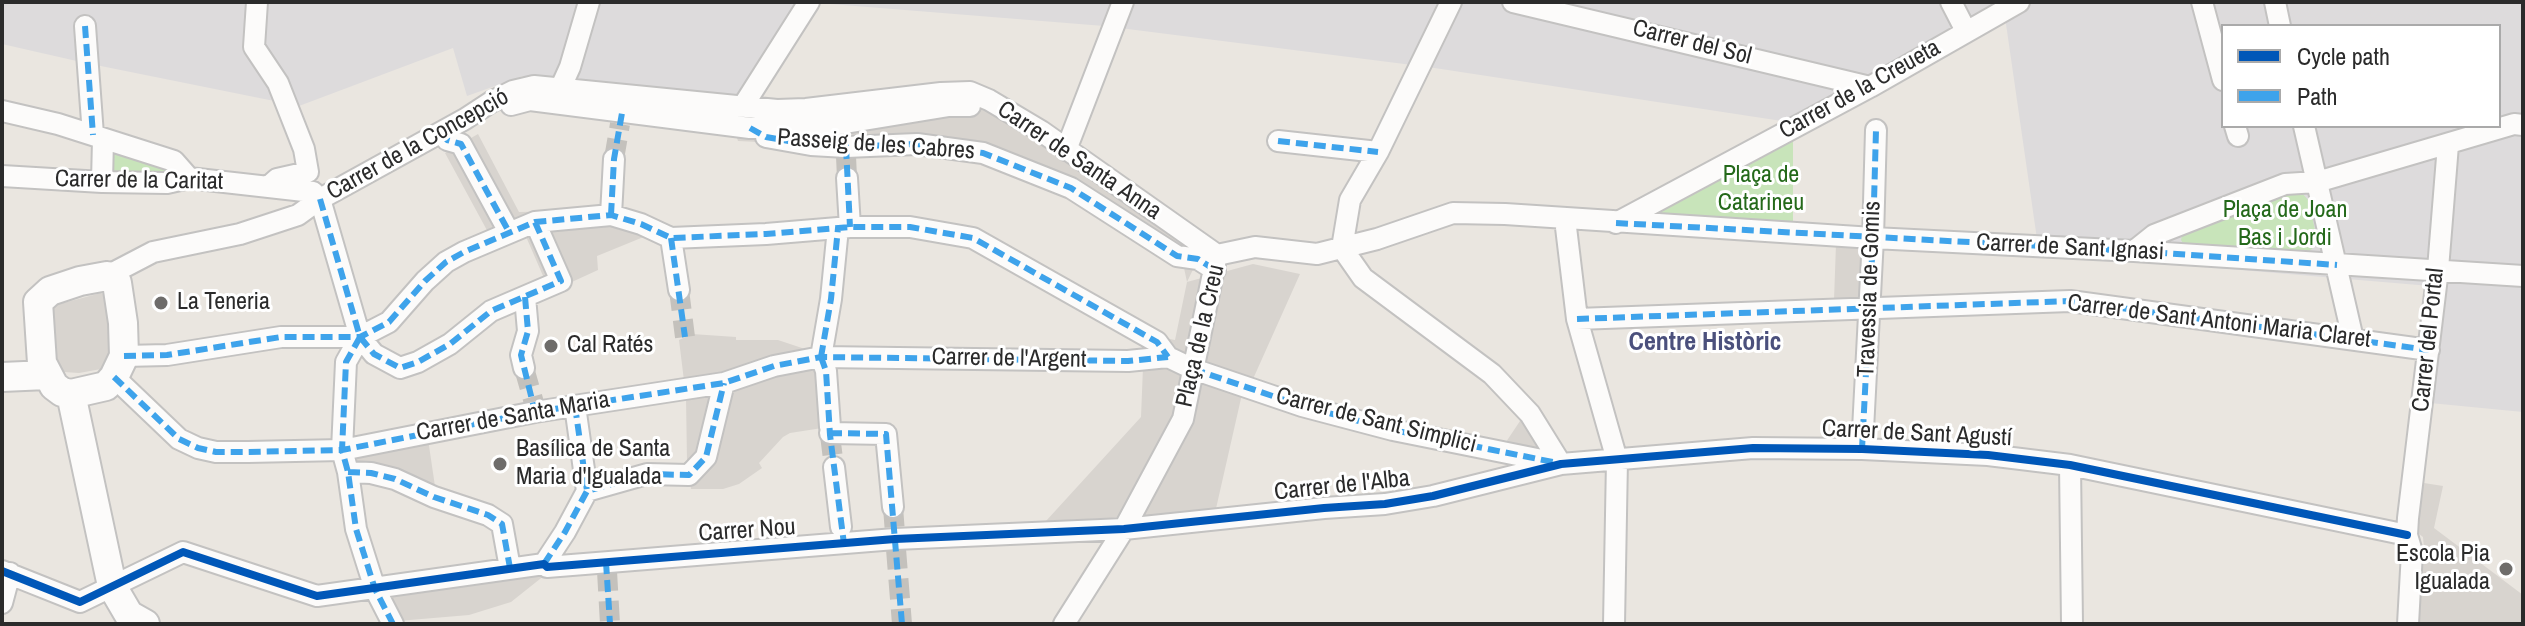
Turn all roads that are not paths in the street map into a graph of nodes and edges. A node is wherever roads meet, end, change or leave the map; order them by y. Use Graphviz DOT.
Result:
graph roads {
  1 [pos="257,2"];
  2 [pos="589,2"];
  3 [pos="809,2"];
  4 [pos="1123,2"];
  5 [pos="1451,2"];
  6 [pos="1513,2"];
  7 [pos="1951,2"];
  8 [pos="2019,2"];
  9 [pos="2202,2"];
  10 [pos="2275,2"];
  11 [pos="1584,10"];
  12 [pos="2280,24"];
  13 [pos="85,26"];
  14 [pos="1966,31"];
  15 [pos="2221,73"];
  16 [pos="561,87"];
  17 [pos="1870,87"];
  18 [pos="743,106"];
  19 [pos="2,111"];
  20 [pos="1012,114"];
  21 [pos="465,119"];
  22 [pos="2523,125"];
  23 [pos="750,128"];
  24 [pos="2304,128"];
  25 [pos="1876,130"];
  26 [pos="442,132"];
  27 [pos="98,137"];
  28 [pos="1278,141"];
  29 [pos="2448,145"];
  30 [pos="1066,150"];
  31 [pos="1378,152"];
  32 [pos="614,159"];
  33 [pos="2,176"];
  34 [pos="189,178"];
  35 [pos="847,178"];
  36 [pos="102,182"];
  37 [pos="2317,182"];
  38 [pos="268,187"];
  39 [pos="320,199"];
  40 [pos="611,212"];
  41 [pos="1565,219"];
  42 [pos="535,222"];
  43 [pos="1616,223"];
  44 [pos="844,228"];
  45 [pos="509,232"];
  46 [pos="671,238"];
  47 [pos="1873,238"];
  48 [pos="1342,248"];
  49 [pos="2134,251"];
  50 [pos="1216,262"];
  51 [pos="2337,265"];
  52 [pos="2438,269"];
  53 [pos="107,276"];
  54 [pos="2523,276"];
  55 [pos="679,290"];
  56 [pos="525,297"];
  57 [pos="1870,309"];
  58 [pos="1577,319"];
  59 [pos="360,337"];
  60 [pos="2353,339"];
  61 [pos="2429,350"];
  62 [pos="821,357"];
  63 [pos="1168,357"];
  64 [pos="119,366"];
  65 [pos="524,368"];
  66 [pos="1193,369"];
  67 [pos="47,375"];
  68 [pos="2,377"];
  69 [pos="724,383"];
  70 [pos="71,394"];
  71 [pos="575,406"];
  72 [pos="1862,449"];
  73 [pos="342,450"];
  74 [pos="1617,460"];
  75 [pos="1561,464"];
  76 [pos="2070,465"];
  77 [pos="834,467"];
  78 [pos="348,472"];
  79 [pos="587,491"];
  80 [pos="893,507"];
  81 [pos="1124,529"];
  82 [pos="2407,535"];
  83 [pos="843,536"];
  84 [pos="544,564"];
  85 [pos="510,568"];
  86 [pos="6,572"];
  87 [pos="112,586"];
  88 [pos="375,589"];
  89 [pos="2,603"];
  90 [pos="145,624"];
  91 [pos="393,624"];
  92 [pos="1064,624"];
  93 [pos="1614,624"];
  94 [pos="2072,624"];
  95 [pos="2408,624"];
  1 -- 38 [label="street"];
  2 -- 16 [label="street"];
  3 -- 18 [label="street"];
  4 -- 30 [label="street"];
  5 -- 31 [label="street"];
  6 -- 11 [label="street, Carrer del Sol"];
  7 -- 14 [label="street"];
  8 -- 14 [label="street, Carrer de la Creueta"];
  9 -- 15 [label="street"];
  10 -- 12 [label="street"];
  11 -- 17 [label="street, Carrer del Sol"];
  13 -- 27 [label="street"];
  14 -- 17 [label="street, Carrer de la Creueta"];
  16 -- 18 [label="street, Carrer de la Concepció"];
  16 -- 21 [label="street, Carrer de la Concepció"];
  17 -- 43 [label="street, Carrer de la Creueta"];
  18 -- 20 [label="street, Carrer de Santa Anna"];
  19 -- 27 [label="street"];
  20 -- 23 [label="street, Passeig de les Cabres"];
  20 -- 30 [label="street, Carrer de Santa Anna"];
  21 -- 23 [label="street, Passeig de les Cabres"];
  21 -- 26 [label="street, Carrer de la Concepció"];
  22 -- 29 [label="street"];
  23 -- 50 [label="street, Passeig de les Cabres"];
  24 -- 37 [label="street"];
  25 -- 47 [label="street, Travessia de Gomis"];
  26 -- 39 [label="street, Carrer de la Concepció"];
  26 -- 45 [label="street"];
  27 -- 34 [label="street"];
  27 -- 36 [label="street"];
  28 -- 31 [label="street"];
  29 -- 37 [label="street"];
  29 -- 52 [label="street, Carrer del Portal"];
  30 -- 50 [label="street, Carrer de Santa Anna"];
  31 -- 48 [label="street"];
  32 -- 40 [label="street"];
  33 -- 36 [label="street, Carrer de la Caritat"];
  34 -- 36 [label="street, Carrer de la Caritat"];
  34 -- 38 [label="street, Carrer de la Caritat"];
  35 -- 44 [label="street"];
  37 -- 49 [label="street"];
  37 -- 51 [label="street"];
  38 -- 39 [label="street, Carrer de la Caritat"];
  39 -- 53 [label="street, Carrer de la Concepció"];
  39 -- 59 [label="street"];
  40 -- 42 [label="street"];
  40 -- 46 [label="street"];
  41 -- 43 [label="street, Carrer de Sant Ignasi"];
  41 -- 48 [label="street, Plaça de la Creu"];
  41 -- 58 [label="street"];
  42 -- 45 [label="street"];
  42 -- 56 [label="street"];
  43 -- 47 [label="street, Carrer de Sant Ignasi"];
  44 -- 46 [label="street"];
  44 -- 62 [label="street"];
  44 -- 63 [label="street"];
  45 -- 59 [label="street"];
  46 -- 55 [label="street"];
  47 -- 49 [label="street, Carrer de Sant Ignasi"];
  47 -- 57 [label="street, Travessia de Gomis"];
  48 -- 50 [label="street, Plaça de la Creu"];
  48 -- 75 [label="street"];
  49 -- 51 [label="street, Carrer de Sant Ignasi"];
  50 -- 66 [label="street, Plaça de la Creu"];
  51 -- 52 [label="street, Carrer de Sant Ignasi"];
  51 -- 60 [label="street"];
  52 -- 54 [label="street, Carrer de Sant Ignasi"];
  52 -- 61 [label="street, Carrer del Portal"];
  53 -- 64 [label="street"];
  53 -- 67 [label="street"];
  56 -- 59 [label="street"];
  56 -- 65 [label="street"];
  57 -- 58 [label="street, Carrer de Sant Antoni Maria Claret"];
  57 -- 60 [label="street, Carrer de Sant Antoni Maria Claret"];
  57 -- 72 [label="street, Travessia de Gomis"];
  58 -- 74 [label="street"];
  59 -- 64 [label="street"];
  59 -- 73 [label="street"];
  60 -- 61 [label="street, Carrer de Sant Antoni Maria Claret"];
  61 -- 82 [label="street, Carrer del Portal"];
  62 -- 63 [label="street, Carrer de l'Argent"];
  62 -- 69 [label="street, Carrer de l'Argent"];
  62 -- 80 [label="street"];
  63 -- 66 [label="street"];
  64 -- 70 [label="street"];
  64 -- 73 [label="street, Carrer de Santa Maria"];
  66 -- 75 [label="street, Carrer de Sant Simplici"];
  66 -- 81 [label="street, Plaça de la Creu"];
  67 -- 68 [label="street"];
  67 -- 70 [label="street"];
  69 -- 71 [label="street, Carrer de Santa Maria"];
  69 -- 79 [label="street"];
  70 -- 87 [label="street"];
  71 -- 73 [label="street, Carrer de Santa Maria"];
  71 -- 79 [label="street"];
  72 -- 74 [label="street, Carrer de Sant Agustí"];
  72 -- 76 [label="street, Carrer de Sant Agustí"];
  73 -- 78 [label="street"];
  74 -- 75 [label="street, Carrer de Sant Agustí"];
  74 -- 93 [label="street"];
  75 -- 81 [label="street, Carrer de l'Alba"];
  76 -- 82 [label="street, Carrer de Sant Agustí"];
  76 -- 94 [label="street"];
  77 -- 83 [label="street"];
  78 -- 85 [label="street"];
  78 -- 88 [label="street"];
  79 -- 84 [label="street"];
  81 -- 83 [label="street, Carrer Nou"];
  81 -- 92 [label="street, Plaça de la Creu"];
  82 -- 95 [label="street, Carrer del Portal"];
  83 -- 84 [label="street, Carrer Nou"];
  84 -- 85 [label="street, Carrer Nou"];
  85 -- 88 [label="street, Carrer Nou"];
  86 -- 87 [label="street, Carrer Nou"];
  86 -- 89 [label="street"];
  87 -- 88 [label="street, Carrer Nou"];
  87 -- 90 [label="street"];
  88 -- 91 [label="street"];
}
